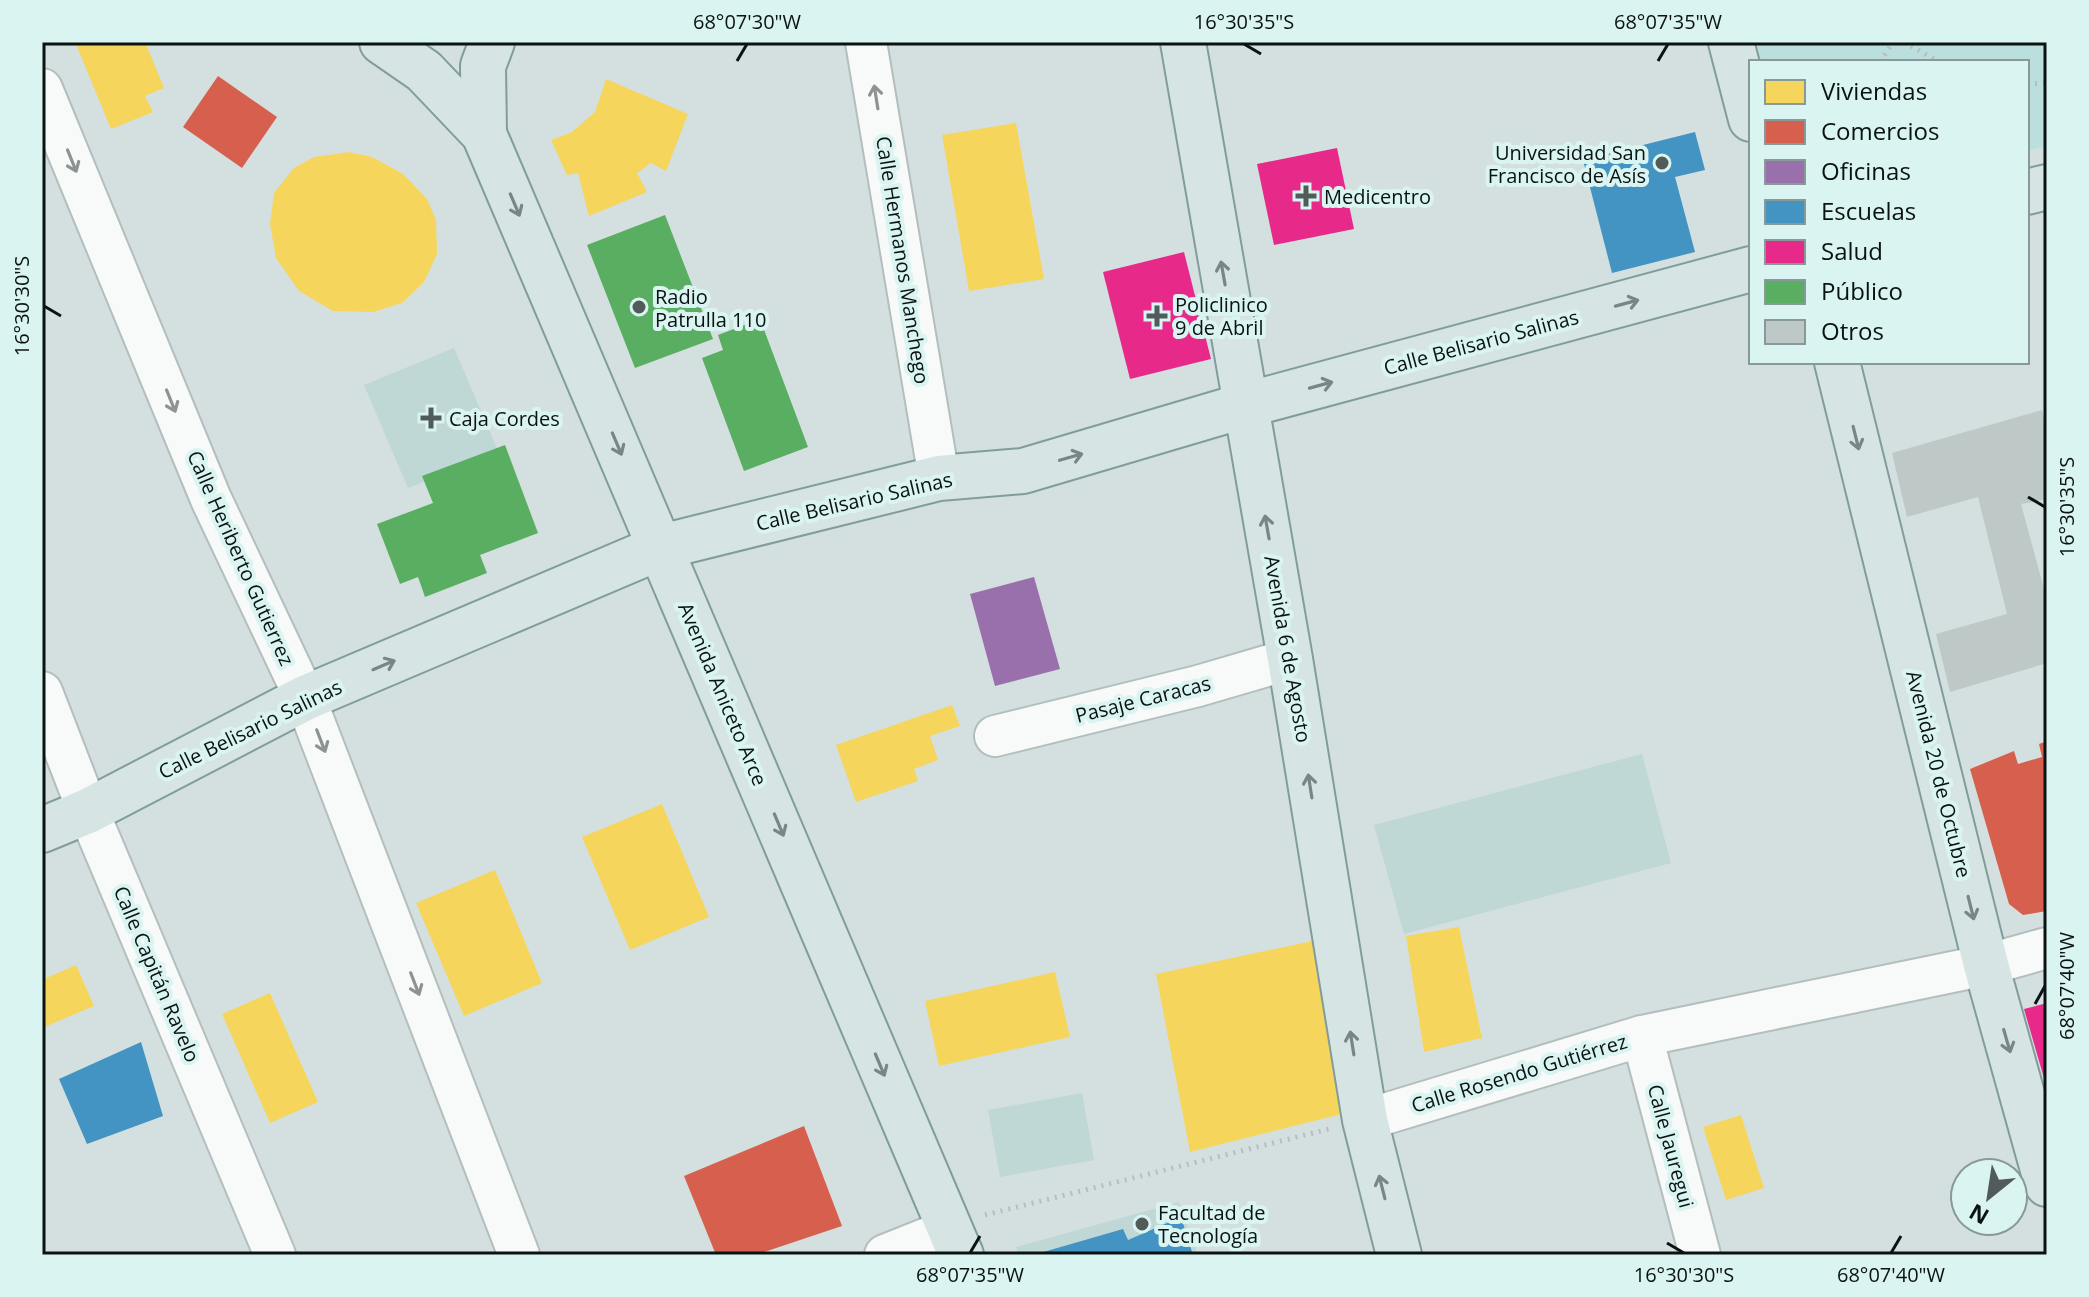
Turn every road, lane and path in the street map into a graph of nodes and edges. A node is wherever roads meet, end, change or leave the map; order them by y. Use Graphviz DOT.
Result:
graph roads {
  1 [pos="382,42"];
  2 [pos="492,42"];
  3 [pos="866,42"];
  4 [pos="1183,42"];
  5 [pos="1731,42"];
  6 [pos="1893,42"];
  7 [pos="1908,43"];
  8 [pos="1881,60"];
  9 [pos="1936,60"];
  10 [pos="42,89"];
  11 [pos="1749,111"];
  12 [pos="484,134"];
  13 [pos="1749,270"];
  14 [pos="1837,364"];
  15 [pos="1246,405"];
  16 [pos="1019,450"];
  17 [pos="939,478"];
  18 [pos="661,547"];
  19 [pos="1290,659"];
  20 [pos="42,692"];
  21 [pos="305,698"];
  22 [pos="995,736"];
  23 [pos="88,811"];
  24 [pos="42,830"];
  25 [pos="2047,948"];
  26 [pos="1986,965"];
  27 [pos="1642,1036"];
  28 [pos="1365,1120"];
  29 [pos="2047,1184"];
  30 [pos="993,1211"];
  31 [pos="955,1242"];
  32 [pos="275,1255"];
  33 [pos="519,1255"];
  34 [pos="885,1255"];
  35 [pos="1399,1255"];
  36 [pos="1700,1255"];
  1 -- 12 [label="main road, Avenida Aniceto Arce"];
  2 -- 12 [label="main road, Avenida Aniceto Arce"];
  17 -- 3 [label="street, Calle Hermanos Manchego, one-way"];
  15 -- 4 [label="main road, Avenida 6 de Agosto, one-way"];
  5 -- 11 [label="main road"];
  6 -- 8 [label="path"];
  7 -- 9 [label="path"];
  10 -- 21 [label="street, Calle Heriberto Gutierrez, one-way"];
  12 -- 18 [label="main road, Avenida Aniceto Arce, one-way"];
  15 -- 13 [label="main road, Calle Belisario Salinas, one-way"];
  14 -- 26 [label="main road, Avenida 20 de Octubre, one-way"];
  17 -- 15 [label="main road, Calle Belisario Salinas, one-way"];
  19 -- 15 [label="main road, Avenida 6 de Agosto, one-way"];
  16 -- 17 [label="main road"];
  17 -- 18 [label="main road, Calle Belisario Salinas"];
  21 -- 18 [label="main road, Calle Belisario Salinas, one-way"];
  18 -- 31 [label="main road, Avenida Aniceto Arce, one-way"];
  19 -- 22 [label="street, Pasaje Caracas"];
  28 -- 19 [label="main road, Avenida 6 de Agosto, one-way"];
  20 -- 23 [label="street, Calle Capitán Ravelo"];
  21 -- 23 [label="main road, Calle Belisario Salinas"];
  21 -- 33 [label="street, Calle Heriberto Gutierrez, one-way"];
  23 -- 24 [label="main road, Calle Belisario Salinas"];
  23 -- 32 [label="street, Calle Capitán Ravelo"];
  25 -- 26 [label="street, Calle Rosendo Gutiérrez"];
  26 -- 27 [label="street, Calle Rosendo Gutiérrez"];
  26 -- 29 [label="main road, Avenida 20 de Octubre, one-way"];
  27 -- 28 [label="street, Calle Rosendo Gutiérrez"];
  27 -- 36 [label="street, Calle Jauregui"];
  28 -- 30 [label="path"];
  35 -- 28 [label="main road, Avenida 6 de Agosto, one-way"];
  31 -- 34 [label="street"];
}
